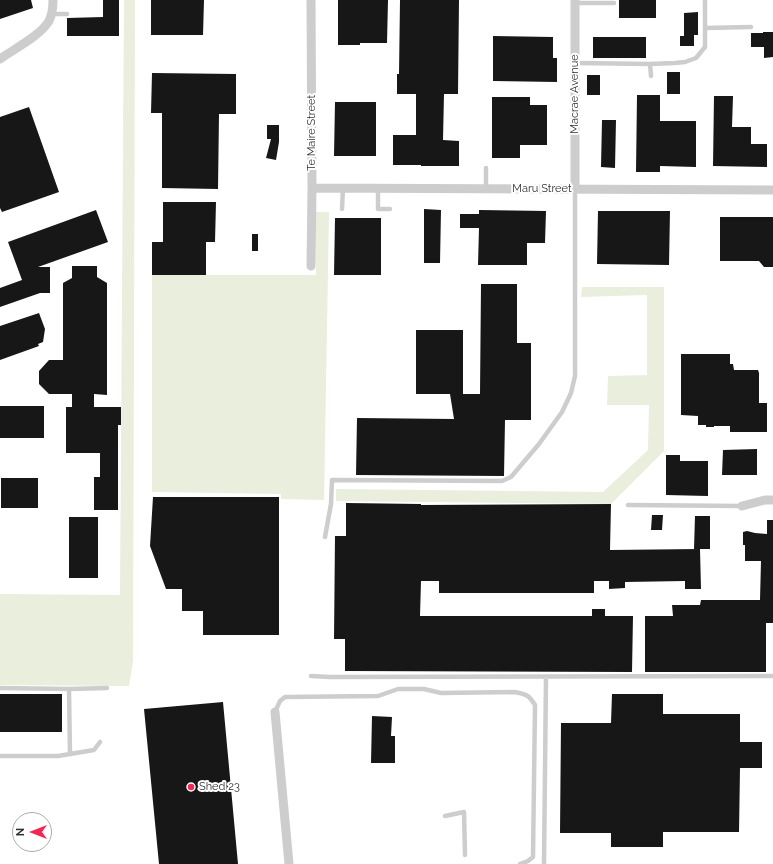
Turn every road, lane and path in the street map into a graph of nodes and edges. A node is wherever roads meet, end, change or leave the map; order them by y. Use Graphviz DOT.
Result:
graph roads {
  1 [pos="53,0"];
  2 [pos="312,0"];
  3 [pos="705,0"];
  4 [pos="575,1"];
  5 [pos="614,3"];
  6 [pos="52,14"];
  7 [pos="67,14"];
  8 [pos="751,27"];
  9 [pos="705,28"];
  10 [pos="0,59"];
  11 [pos="576,63"];
  12 [pos="650,64"];
  13 [pos="651,76"];
  14 [pos="486,168"];
  15 [pos="312,188"];
  16 [pos="343,188"];
  17 [pos="378,188"];
  18 [pos="486,188"];
  19 [pos="575,189"];
  20 [pos="773,190"];
  21 [pos="342,209"];
  22 [pos="390,209"];
  23 [pos="311,266"];
  24 [pos="773,500"];
  25 [pos="628,505"];
  26 [pos="742,506"];
  27 [pos="325,536"];
  28 [pos="311,676"];
  29 [pos="773,676"];
  30 [pos="546,677"];
  31 [pos="0,688"];
  32 [pos="107,688"];
  33 [pos="69,689"];
  34 [pos="275,712"];
  35 [pos="100,742"];
  36 [pos="70,754"];
  37 [pos="0,756"];
  38 [pos="445,816"];
  39 [pos="465,855"];
  40 [pos="289,864"];
  41 [pos="520,864"];
  42 [pos="544,864"];
  1 -- 6 [label="street"];
  2 -- 15 [label="street, Te Maire Street"];
  3 -- 9 [label="lane"];
  4 -- 5 [label="lane"];
  4 -- 11 [label="street, Macrae Avenue"];
  6 -- 7 [label="lane"];
  6 -- 10 [label="street"];
  8 -- 9 [label="lane"];
  9 -- 12 [label="lane"];
  11 -- 12 [label="lane"];
  11 -- 19 [label="street, Macrae Avenue"];
  12 -- 13 [label="lane"];
  14 -- 18 [label="lane"];
  15 -- 16 [label="street, Maru Street"];
  15 -- 23 [label="street, Te Maire Street"];
  16 -- 17 [label="street, Maru Street"];
  16 -- 21 [label="lane"];
  17 -- 18 [label="street, Maru Street"];
  17 -- 22 [label="lane"];
  18 -- 19 [label="street, Maru Street"];
  19 -- 20 [label="street, Maru Street"];
  19 -- 27 [label="lane"];
  24 -- 26 [label="street"];
  25 -- 26 [label="lane"];
  28 -- 30 [label="lane"];
  29 -- 30 [label="lane"];
  30 -- 42 [label="lane"];
  31 -- 33 [label="lane"];
  32 -- 33 [label="lane"];
  33 -- 36 [label="lane"];
  34 -- 40 [label="street"];
  34 -- 41 [label="lane"];
  35 -- 36 [label="lane"];
  36 -- 37 [label="lane"];
  38 -- 39 [label="lane"];
}
